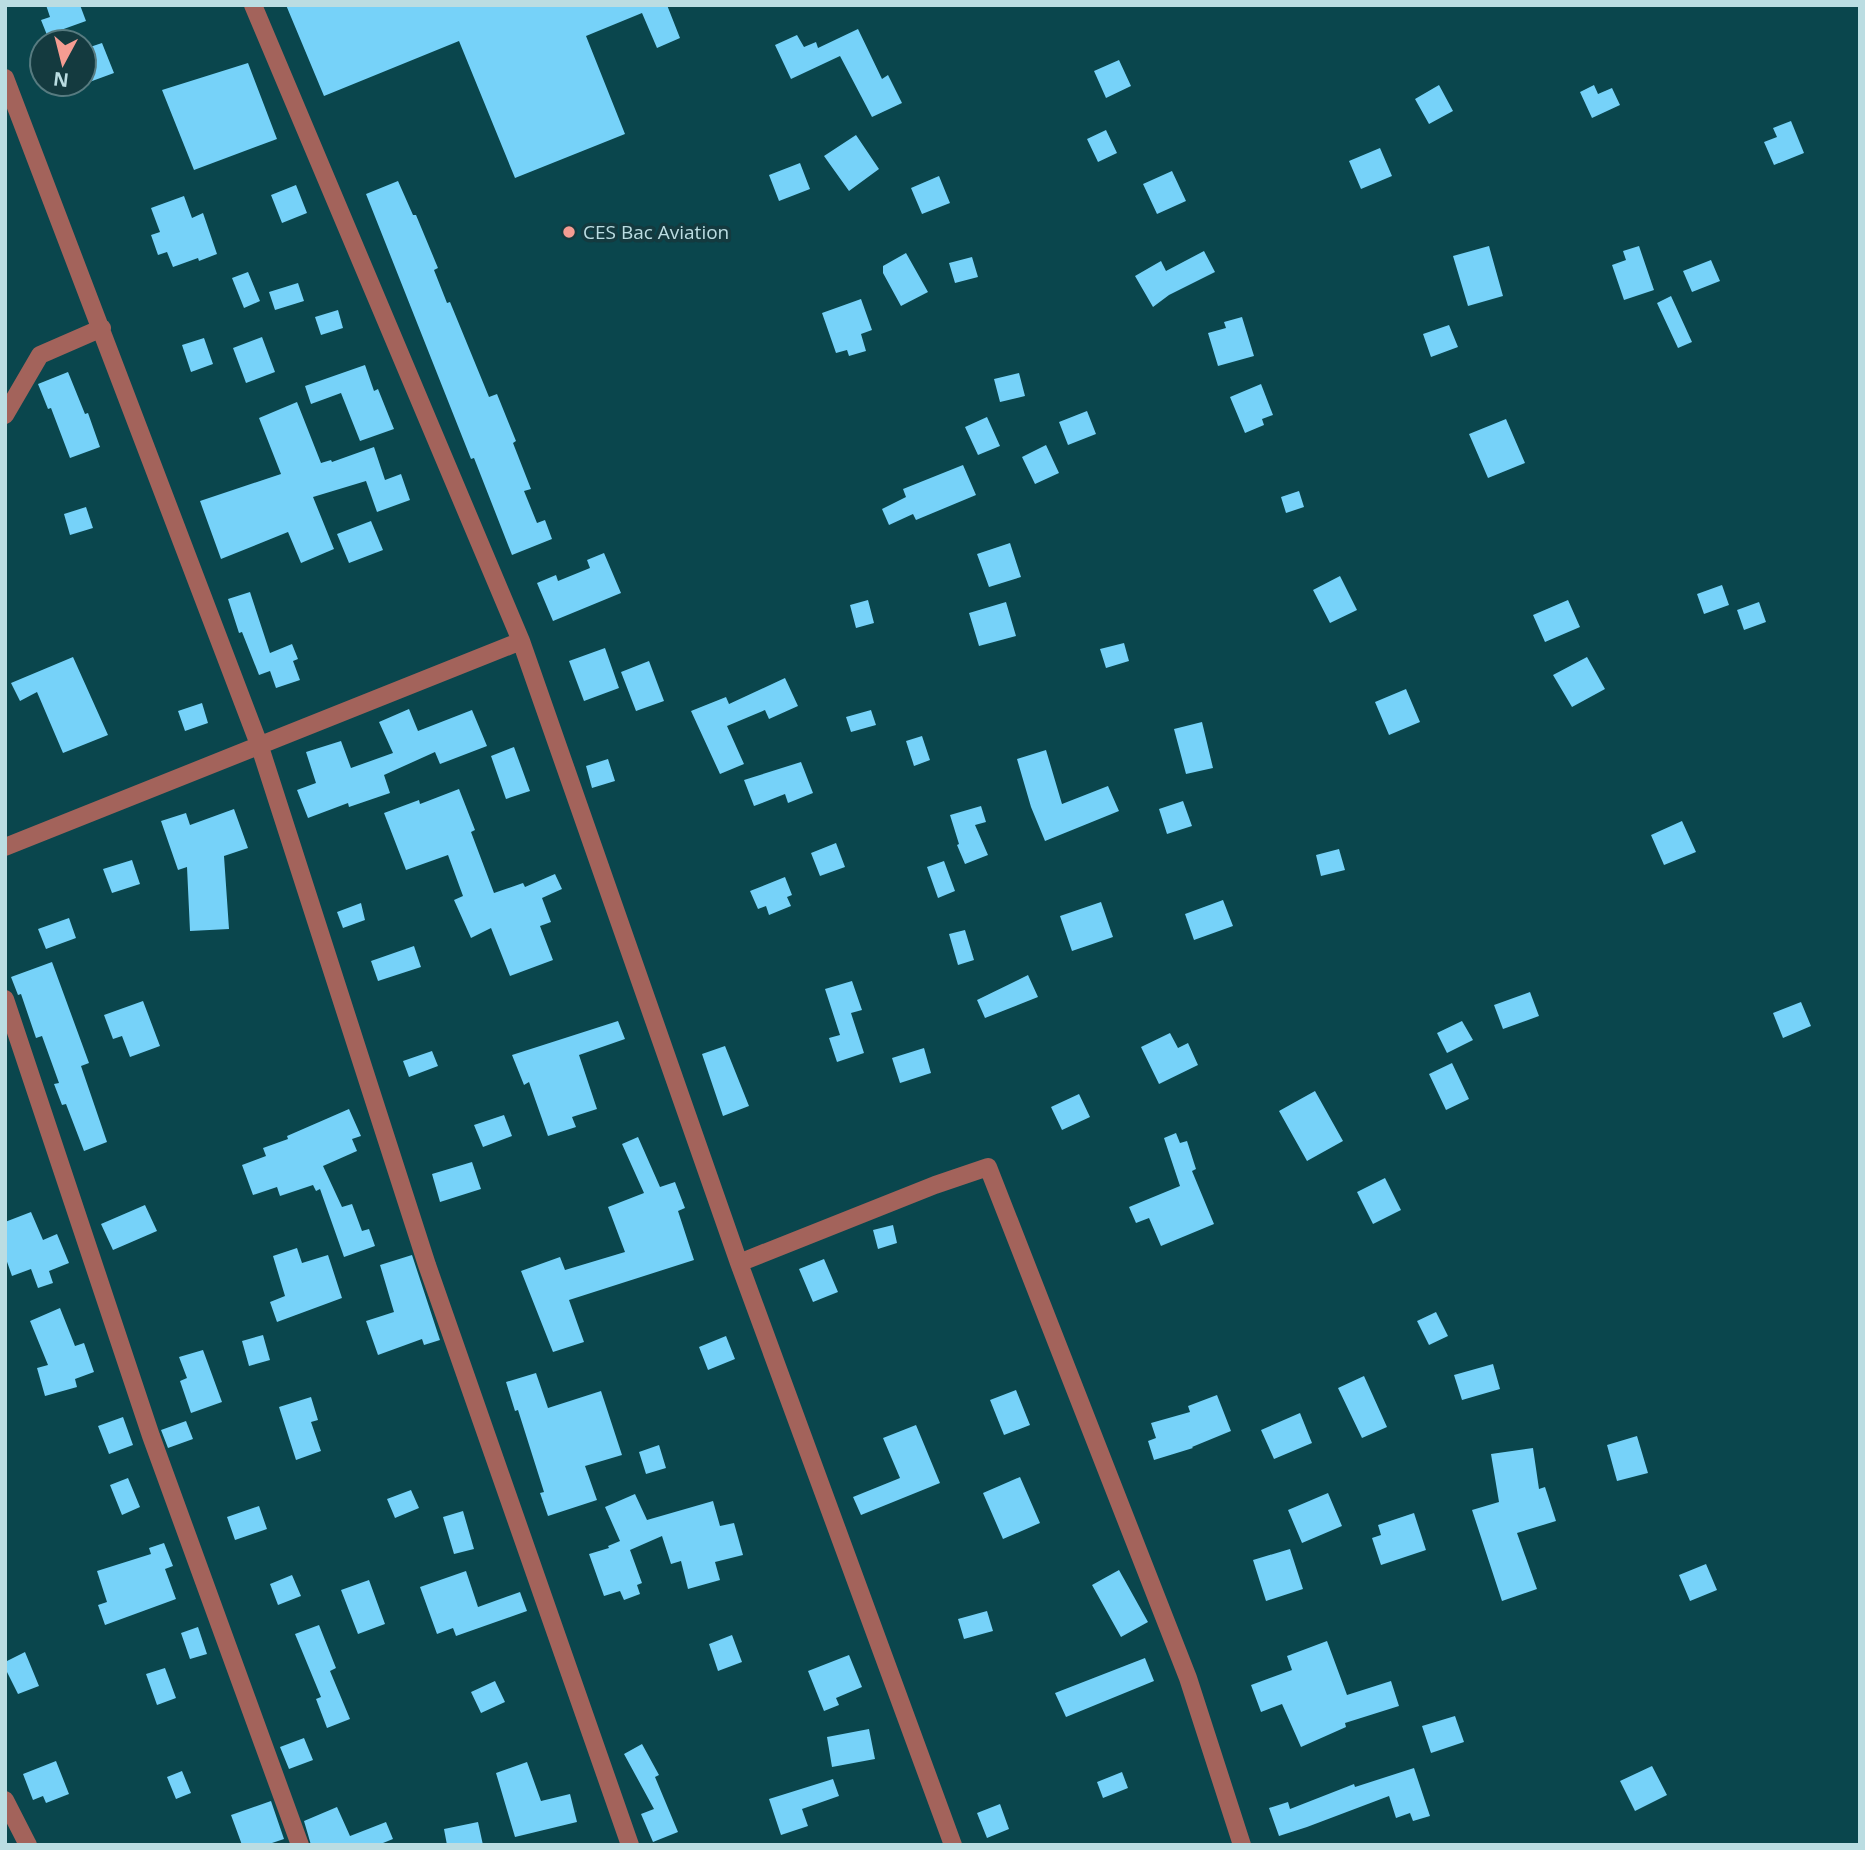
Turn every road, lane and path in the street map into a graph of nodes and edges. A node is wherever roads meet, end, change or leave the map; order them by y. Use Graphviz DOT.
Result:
graph roads {
  1 [pos="253,5"];
  2 [pos="6,79"];
  3 [pos="102,328"];
  4 [pos="5,415"];
  5 [pos="521,641"];
  6 [pos="260,747"];
  7 [pos="5,847"];
  8 [pos="5,999"];
  9 [pos="739,1263"];
  10 [pos="5,1800"];
  11 [pos="28,1845"];
  12 [pos="300,1845"];
  13 [pos="630,1845"];
  14 [pos="953,1845"];
  15 [pos="1242,1845"];
  1 -- 5 [label="street"];
  2 -- 3 [label="street"];
  3 -- 4 [label="street"];
  3 -- 6 [label="street"];
  5 -- 6 [label="street"];
  5 -- 9 [label="street"];
  6 -- 7 [label="street"];
  6 -- 13 [label="street"];
  8 -- 12 [label="street"];
  9 -- 14 [label="street"];
  9 -- 15 [label="street"];
  10 -- 11 [label="street"];
}
